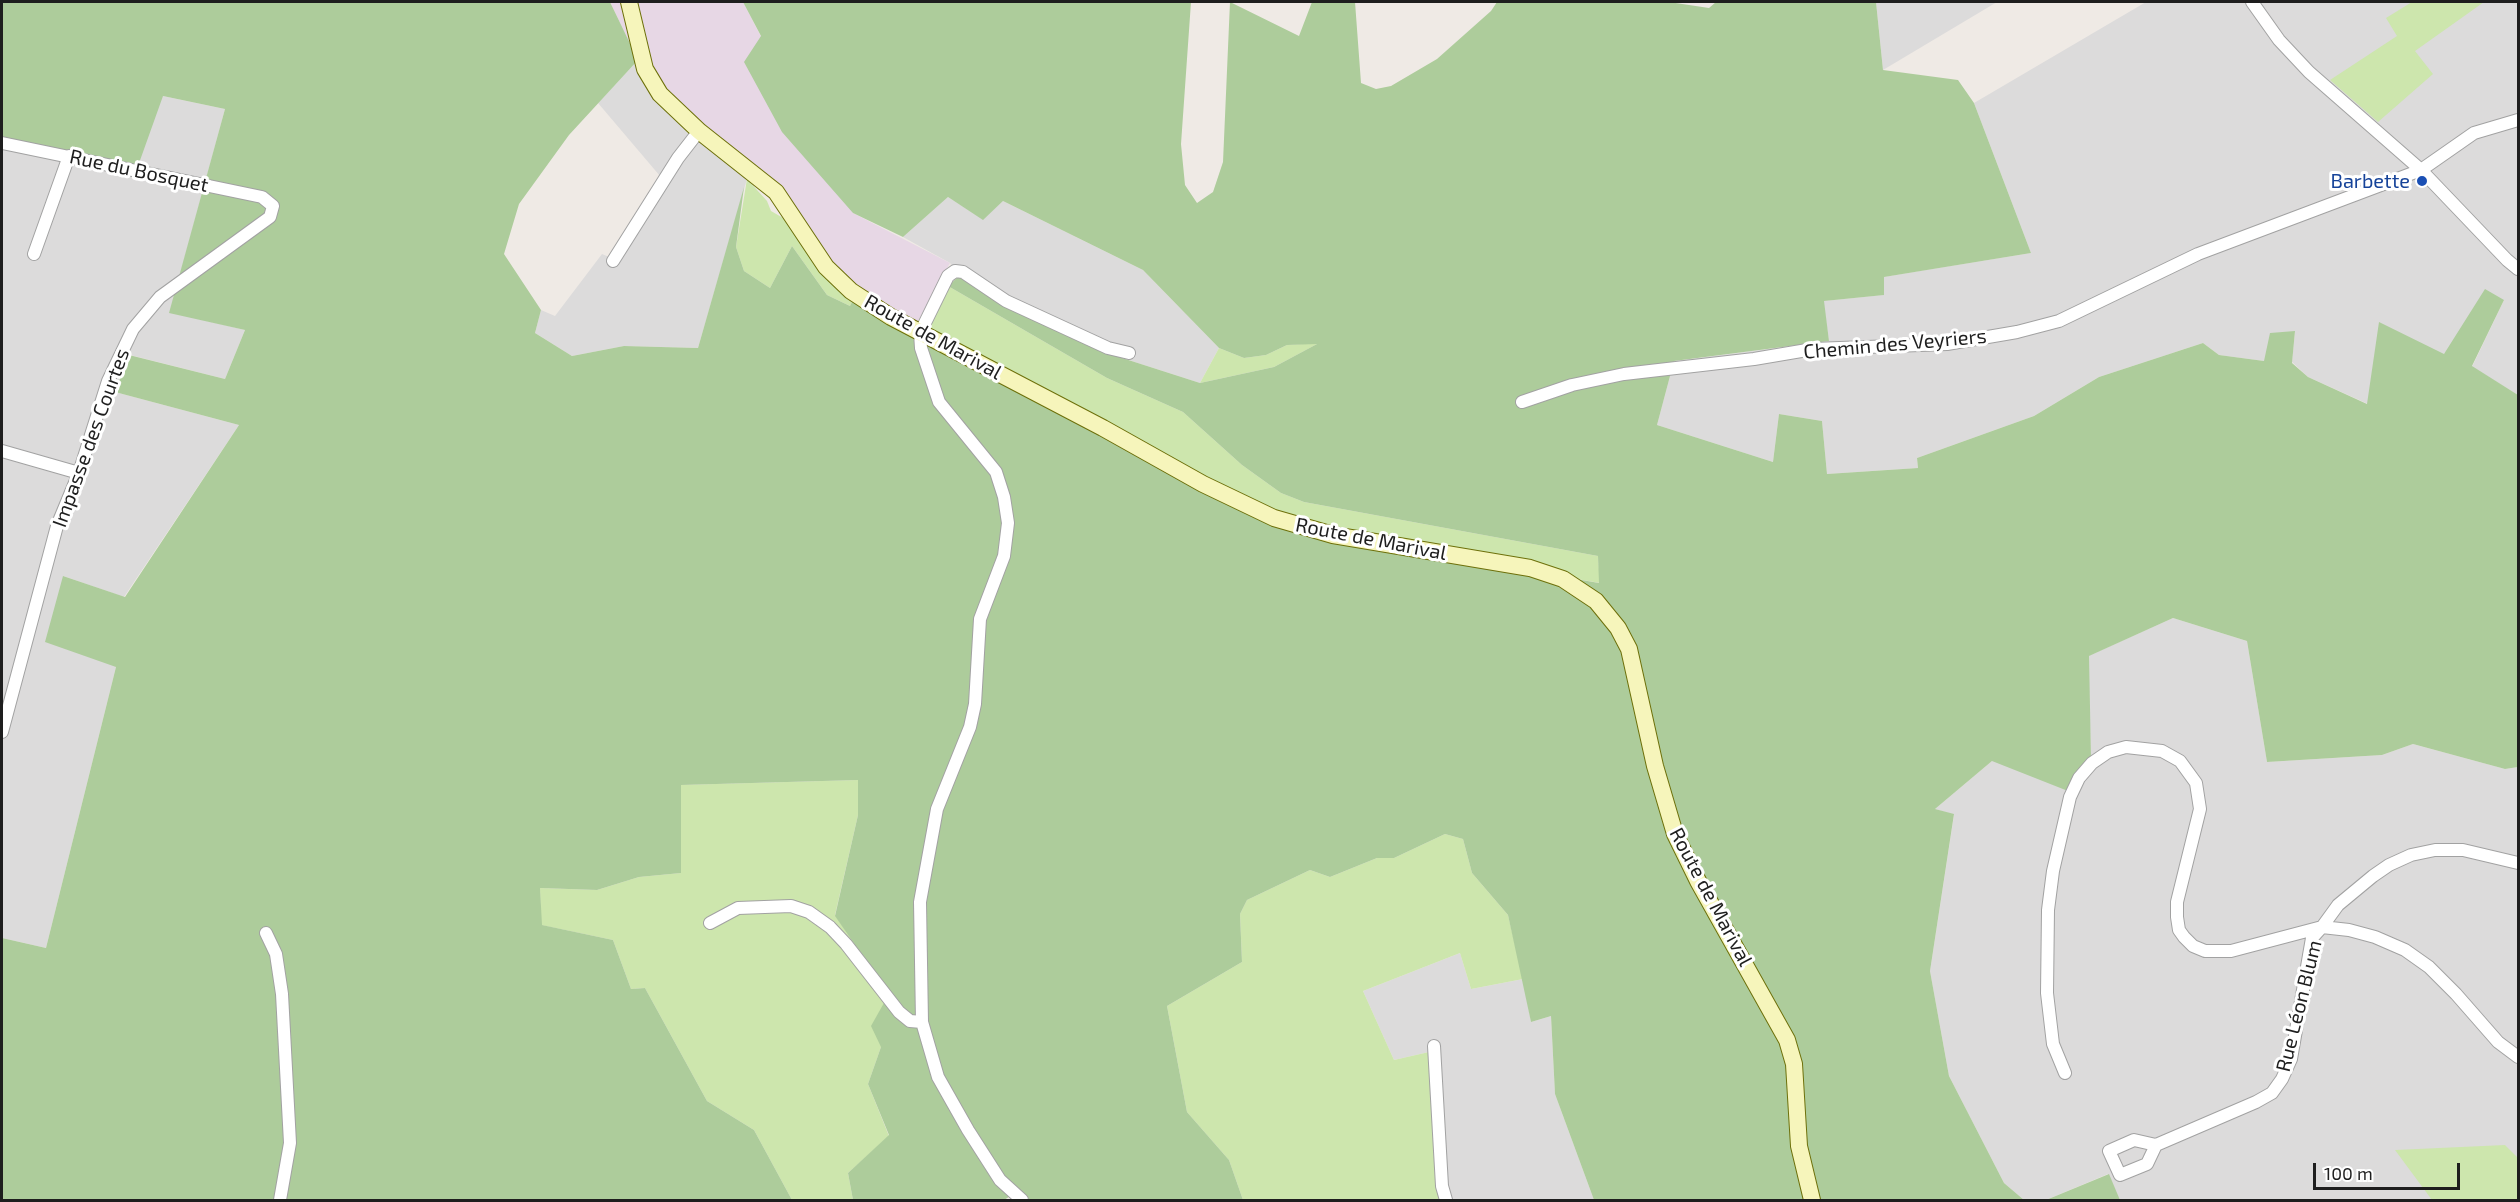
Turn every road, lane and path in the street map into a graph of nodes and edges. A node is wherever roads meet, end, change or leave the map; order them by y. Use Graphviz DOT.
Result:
graph roads {
  1 [pos="629,2"];
  2 [pos="2252,2"];
  3 [pos="2518,120"];
  4 [pos="699,131"];
  5 [pos="2,143"];
  6 [pos="69,156"];
  7 [pos="2421,170"];
  8 [pos="273,206"];
  9 [pos="34,254"];
  10 [pos="613,261"];
  11 [pos="2518,268"];
  12 [pos="920,333"];
  13 [pos="1129,353"];
  14 [pos="1522,402"];
  15 [pos="2,451"];
  16 [pos="79,473"];
  17 [pos="2,732"];
  18 [pos="2518,863"];
  19 [pos="710,922"];
  20 [pos="2322,927"];
  21 [pos="266,933"];
  22 [pos="922,1022"];
  23 [pos="1434,1046"];
  24 [pos="2518,1057"];
  25 [pos="2065,1073"];
  26 [pos="2156,1145"];
  27 [pos="280,1200"];
  28 [pos="1022,1200"];
  29 [pos="1446,1200"];
  30 [pos="1812,1200"];
  1 -- 4 [label="main road, Route de Marival"];
  2 -- 7 [label="street"];
  3 -- 7 [label="street, Chemin des Veyriers"];
  4 -- 10 [label="street"];
  4 -- 12 [label="main road, Route de Marival"];
  5 -- 6 [label="street, Rue du Bosquet"];
  6 -- 8 [label="street, Rue du Bosquet"];
  6 -- 9 [label="street"];
  7 -- 11 [label="street"];
  7 -- 14 [label="street, Chemin des Veyriers"];
  8 -- 16 [label="street, Impasse des Courtes"];
  12 -- 13 [label="street"];
  12 -- 22 [label="street"];
  12 -- 30 [label="main road, Route de Marival"];
  15 -- 16 [label="street"];
  16 -- 17 [label="street, Impasse des Courtes"];
  18 -- 20 [label="street"];
  19 -- 22 [label="street"];
  20 -- 24 [label="street, Rue Léon Blum"];
  20 -- 25 [label="street"];
  20 -- 26 [label="street, Rue Léon Blum"];
  21 -- 27 [label="street"];
  22 -- 28 [label="street"];
  23 -- 29 [label="street"];
}
